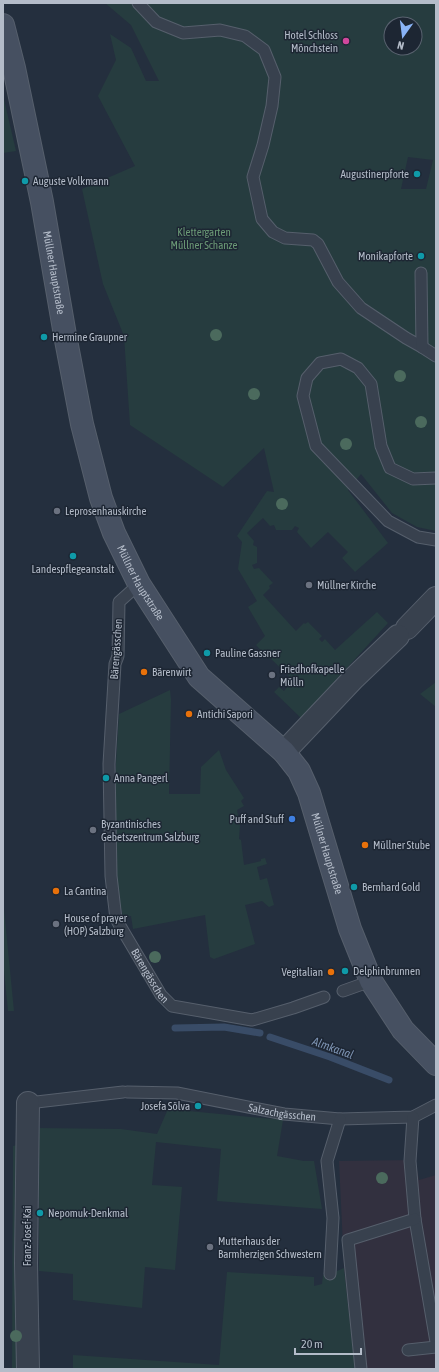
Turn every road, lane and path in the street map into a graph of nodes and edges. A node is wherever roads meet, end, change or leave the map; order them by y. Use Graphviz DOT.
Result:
graph roads {
  1 [pos="138,3"];
  2 [pos="3,25"];
  3 [pos="421,274"];
  4 [pos="422,347"];
  5 [pos="436,356"];
  6 [pos="436,478"];
  7 [pos="436,540"];
  8 [pos="139,584"];
  9 [pos="436,598"];
  10 [pos="284,752"];
  11 [pos="371,981"];
  12 [pos="342,991"];
  13 [pos="324,997"];
  14 [pos="436,1064"];
  15 [pos="28,1103"];
  16 [pos="436,1105"];
  17 [pos="413,1117"];
  18 [pos="340,1119"];
  19 [pos="415,1219"];
  20 [pos="330,1274"];
  21 [pos="436,1342"];
  22 [pos="436,1347"];
  23 [pos="408,1350"];
  24 [pos="28,1369"];
  25 [pos="361,1369"];
  1 -- 4 [label="lane"];
  2 -- 8 [label="street, Müllner Hauptstraße"];
  3 -- 4 [label="lane"];
  4 -- 5 [label="lane"];
  6 -- 7 [label="lane"];
  8 -- 10 [label="street, Müllner Hauptstraße"];
  8 -- 13 [label="lane, Bärengässchen"];
  9 -- 10 [label="street"];
  10 -- 11 [label="street, Müllner Hauptstraße"];
  11 -- 12 [label="lane"];
  11 -- 14 [label="street, Müllner Hauptstraße"];
  15 -- 18 [label="lane, Salzachgässchen"];
  15 -- 24 [label="street, Franz-Josef-Kai"];
  16 -- 17 [label="lane, Salzachgässchen"];
  17 -- 18 [label="lane, Salzachgässchen"];
  17 -- 19 [label="lane"];
  18 -- 20 [label="lane"];
  19 -- 21 [label="lane"];
  19 -- 25 [label="lane"];
  22 -- 23 [label="lane"];
}
